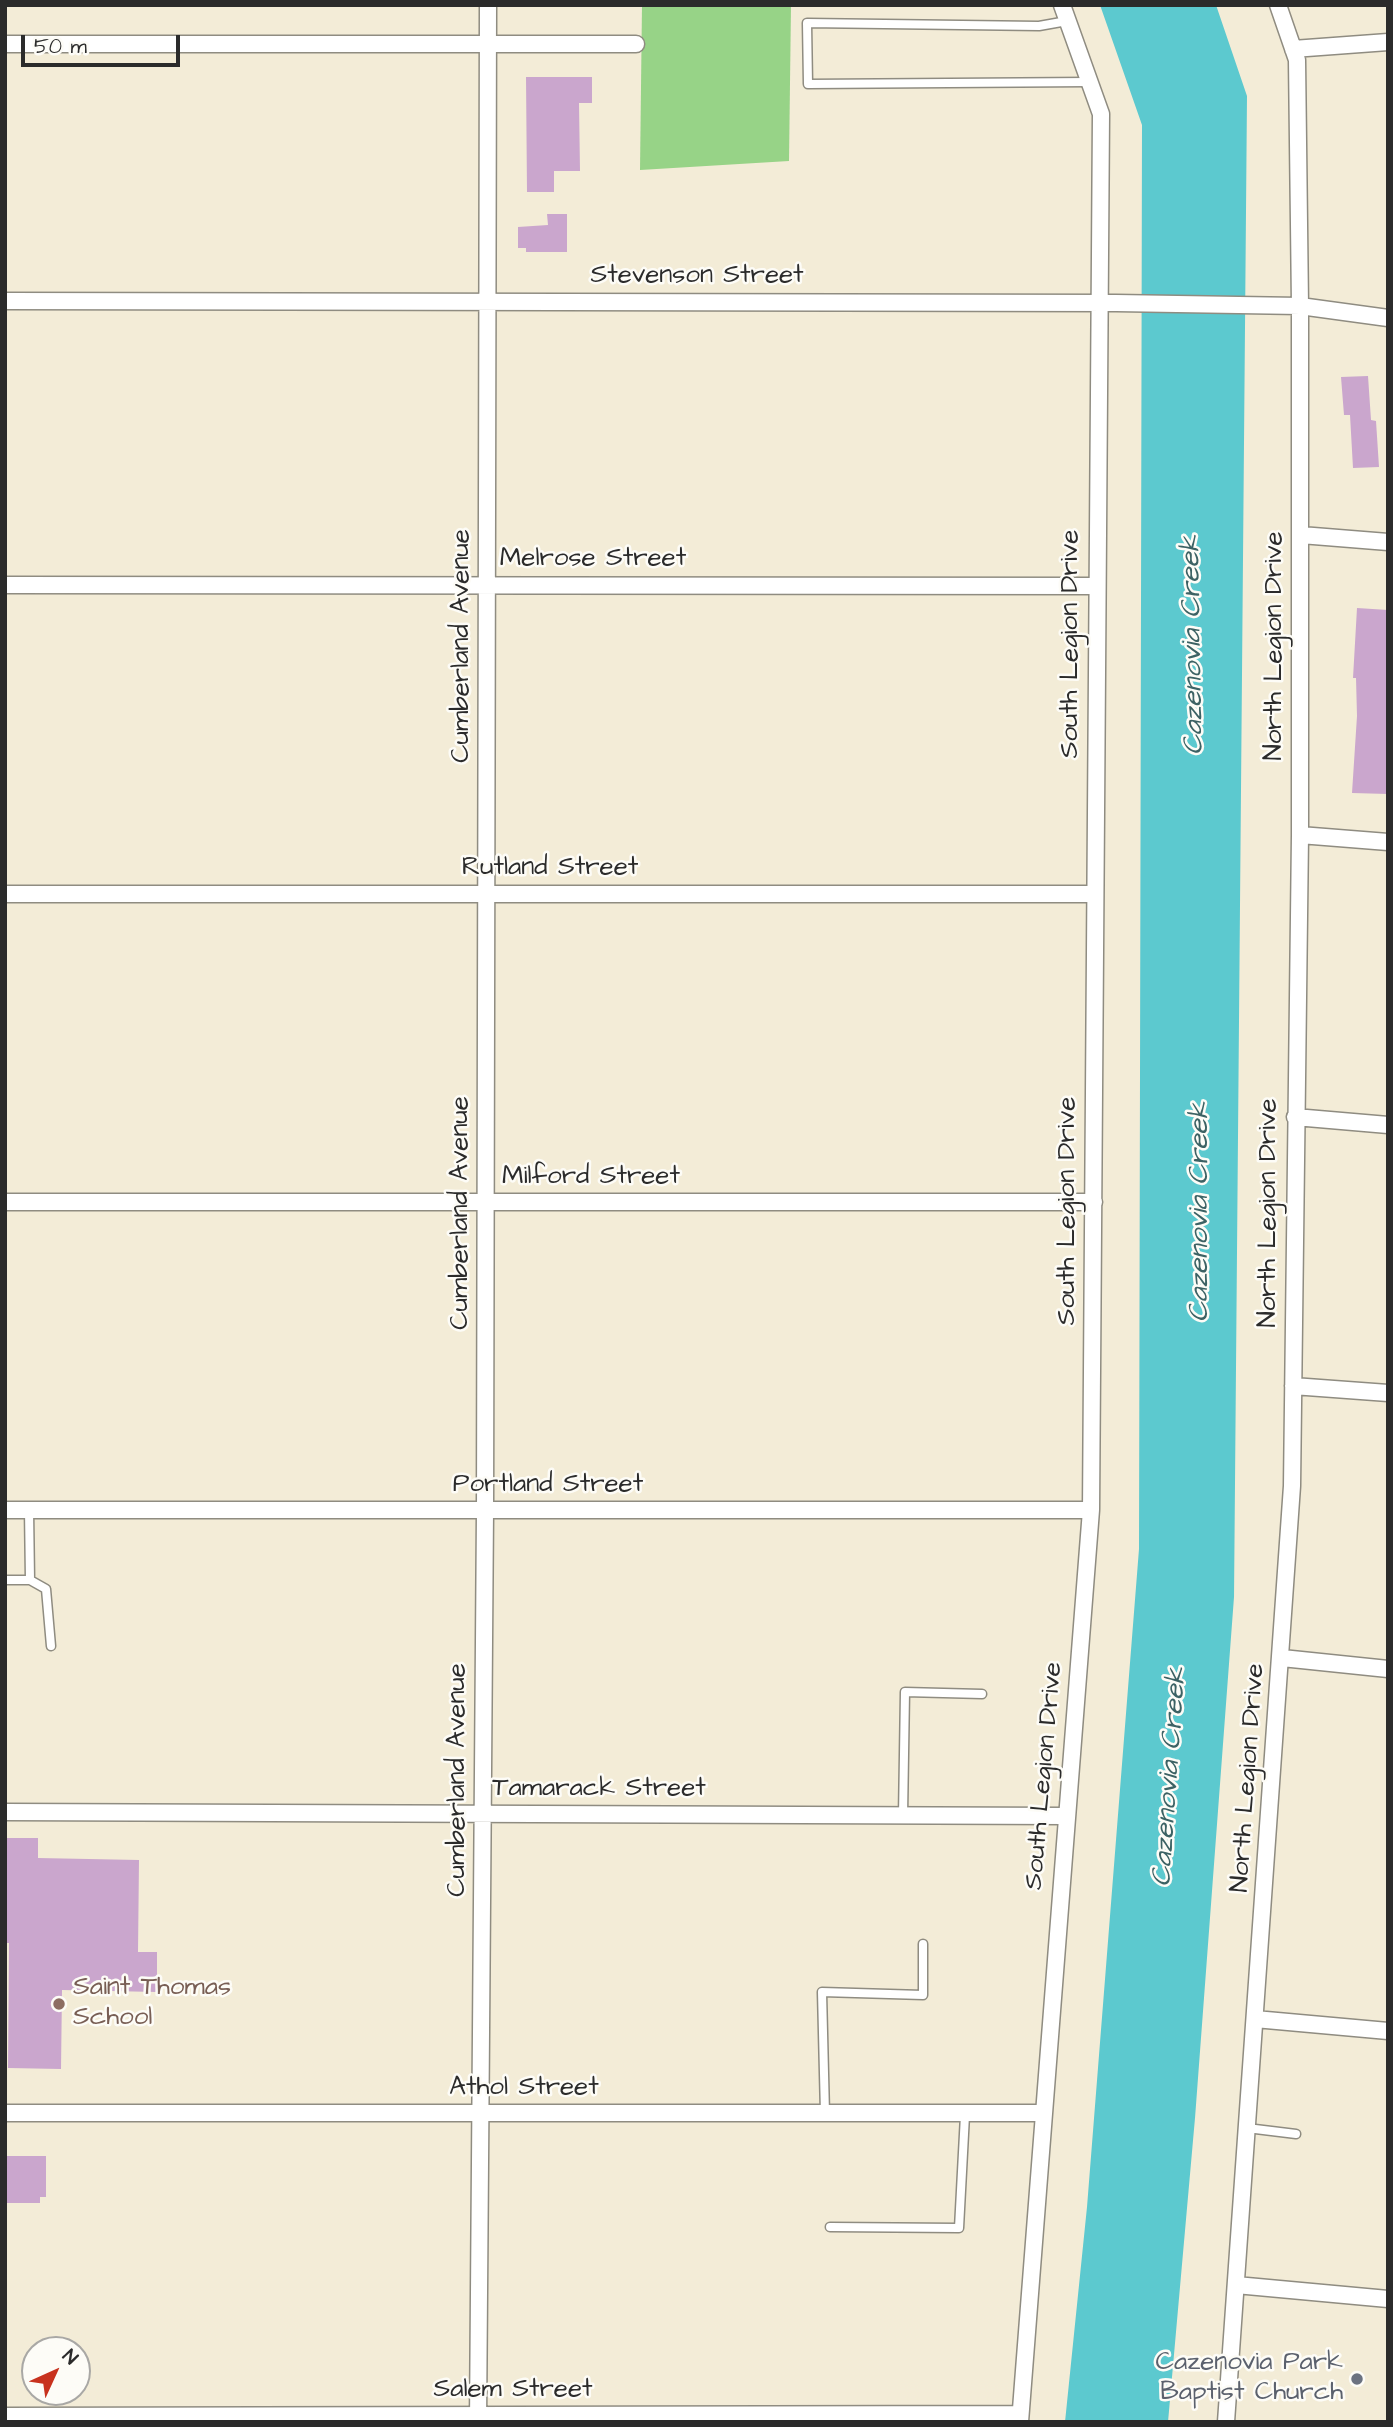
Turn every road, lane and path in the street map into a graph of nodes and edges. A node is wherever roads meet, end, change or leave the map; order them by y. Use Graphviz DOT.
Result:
graph roads {
  1 [pos="488,5"];
  2 [pos="1278,5"];
  3 [pos="1065,13"];
  4 [pos="1388,42"];
  5 [pos="488,43"];
  6 [pos="5,44"];
  7 [pos="636,44"];
  8 [pos="1293,49"];
  9 [pos="1090,82"];
  10 [pos="488,300"];
  11 [pos="5,301"];
  12 [pos="1108,304"];
  13 [pos="1300,306"];
  14 [pos="1388,318"];
  15 [pos="1301,535"];
  16 [pos="1388,542"];
  17 [pos="488,584"];
  18 [pos="5,585"];
  19 [pos="1097,586"];
  20 [pos="1300,835"];
  21 [pos="1388,842"];
  22 [pos="5,894"];
  23 [pos="487,894"];
  24 [pos="1095,894"];
  25 [pos="1295,1117"];
  26 [pos="1388,1125"];
  27 [pos="5,1202"];
  28 [pos="1094,1202"];
  29 [pos="486,1203"];
  30 [pos="1293,1386"];
  31 [pos="1388,1393"];
  32 [pos="5,1510"];
  33 [pos="29,1510"];
  34 [pos="1091,1510"];
  35 [pos="485,1511"];
  36 [pos="5,1580"];
  37 [pos="30,1580"];
  38 [pos="51,1646"];
  39 [pos="1282,1658"];
  40 [pos="1388,1669"];
  41 [pos="982,1694"];
  42 [pos="5,1812"];
  43 [pos="484,1814"];
  44 [pos="903,1816"];
  45 [pos="1066,1816"];
  46 [pos="923,1944"];
  47 [pos="1255,2019"];
  48 [pos="1388,2031"];
  49 [pos="5,2113"];
  50 [pos="1043,2113"];
  51 [pos="480,2114"];
  52 [pos="825,2114"];
  53 [pos="965,2115"];
  54 [pos="1247,2128"];
  55 [pos="1296,2134"];
  56 [pos="830,2227"];
  57 [pos="1236,2285"];
  58 [pos="1388,2299"];
  59 [pos="5,2416"];
  60 [pos="1020,2418"];
  61 [pos="478,2419"];
  62 [pos="1226,2422"];
  1 -- 5 [label="street, Cumberland Avenue"];
  2 -- 8 [label="street, North Legion Drive"];
  3 -- 9 [label="street, South Legion Drive"];
  3 -- 9 [label="lane"];
  4 -- 8 [label="street"];
  5 -- 6 [label="street"];
  5 -- 7 [label="street"];
  5 -- 10 [label="street, Cumberland Avenue"];
  8 -- 13 [label="street, North Legion Drive"];
  9 -- 12 [label="street, South Legion Drive"];
  10 -- 11 [label="street, Stevenson Street"];
  10 -- 12 [label="street, Stevenson Street"];
  10 -- 17 [label="street, Cumberland Avenue"];
  12 -- 13 [label="street, Stevenson Street"];
  12 -- 19 [label="street, South Legion Drive"];
  13 -- 14 [label="street, Stevenson Street"];
  13 -- 15 [label="street, North Legion Drive"];
  15 -- 16 [label="street"];
  15 -- 20 [label="street, North Legion Drive"];
  17 -- 18 [label="street, Melrose Street"];
  17 -- 19 [label="street, Melrose Street"];
  17 -- 23 [label="street, Cumberland Avenue"];
  19 -- 24 [label="street, South Legion Drive"];
  20 -- 21 [label="street"];
  20 -- 25 [label="street, North Legion Drive"];
  22 -- 23 [label="street, Rutland Street"];
  23 -- 24 [label="street, Rutland Street"];
  23 -- 29 [label="street, Cumberland Avenue"];
  24 -- 28 [label="street, South Legion Drive"];
  25 -- 26 [label="street"];
  25 -- 30 [label="street, North Legion Drive"];
  27 -- 29 [label="street, Milford Street"];
  28 -- 29 [label="street, Milford Street"];
  28 -- 34 [label="street, South Legion Drive"];
  29 -- 35 [label="street, Cumberland Avenue"];
  30 -- 31 [label="street"];
  30 -- 39 [label="street, North Legion Drive"];
  32 -- 33 [label="street, Portland Street"];
  33 -- 35 [label="street, Portland Street"];
  33 -- 37 [label="lane"];
  34 -- 35 [label="street, Portland Street"];
  34 -- 45 [label="street, South Legion Drive"];
  35 -- 43 [label="street, Cumberland Avenue"];
  36 -- 37 [label="lane"];
  37 -- 38 [label="lane"];
  39 -- 40 [label="street"];
  39 -- 47 [label="street, North Legion Drive"];
  41 -- 44 [label="lane"];
  42 -- 43 [label="street, Tamarack Street"];
  43 -- 44 [label="street, Tamarack Street"];
  43 -- 51 [label="street, Cumberland Avenue"];
  44 -- 45 [label="street, Tamarack Street"];
  45 -- 50 [label="street, South Legion Drive"];
  46 -- 52 [label="lane"];
  47 -- 48 [label="street"];
  47 -- 54 [label="street, North Legion Drive"];
  49 -- 51 [label="street, Athol Street"];
  50 -- 53 [label="street, Athol Street"];
  50 -- 60 [label="street, South Legion Drive"];
  51 -- 52 [label="street, Athol Street"];
  51 -- 61 [label="street, Cumberland Avenue"];
  52 -- 53 [label="street, Athol Street"];
  53 -- 56 [label="lane"];
  54 -- 55 [label="lane"];
  54 -- 57 [label="street, North Legion Drive"];
  57 -- 58 [label="street"];
  57 -- 62 [label="street, North Legion Drive"];
  59 -- 61 [label="street, Salem Street"];
  60 -- 61 [label="street, Salem Street"];
}
